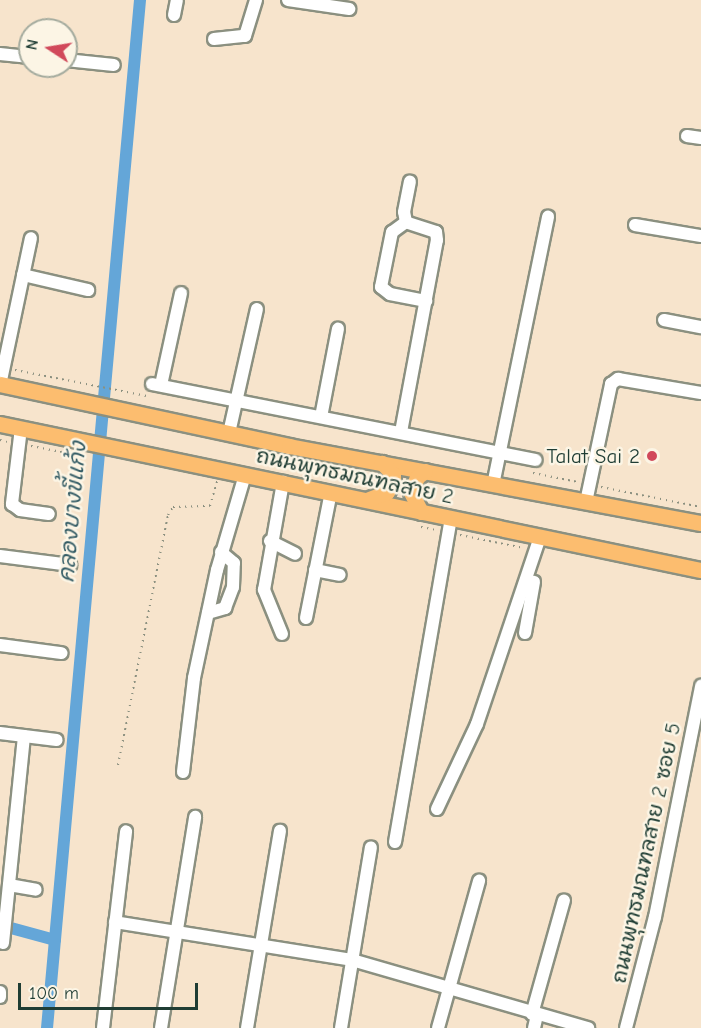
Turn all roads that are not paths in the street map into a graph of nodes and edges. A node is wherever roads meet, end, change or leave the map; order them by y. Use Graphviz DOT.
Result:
graph roads {
  1 [pos="177,0"];
  2 [pos="256,0"];
  3 [pos="288,0"];
  4 [pos="349,9"];
  5 [pos="174,15"];
  6 [pos="214,39"];
  7 [pos="0,54"];
  8 [pos="18,56"];
  9 [pos="78,61"];
  10 [pos="114,65"];
  11 [pos="687,136"];
  12 [pos="701,138"];
  13 [pos="410,182"];
  14 [pos="548,217"];
  15 [pos="406,222"];
  16 [pos="635,225"];
  17 [pos="701,236"];
  18 [pos="31,237"];
  19 [pos="23,275"];
  20 [pos="88,290"];
  21 [pos="181,293"];
  22 [pos="426,301"];
  23 [pos="257,309"];
  24 [pos="664,320"];
  25 [pos="701,327"];
  26 [pos="338,329"];
  27 [pos="0,385"];
  28 [pos="701,393"];
  29 [pos="237,400"];
  30 [pos="321,417"];
  31 [pos="0,424"];
  32 [pos="21,428"];
  33 [pos="401,432"];
  34 [pos="229,433"];
  35 [pos="500,452"];
  36 [pos="536,460"];
  37 [pos="382,463"];
  38 [pos="425,471"];
  39 [pos="245,475"];
  40 [pos="283,482"];
  41 [pos="493,485"];
  42 [pos="331,492"];
  43 [pos="369,499"];
  44 [pos="586,502"];
  45 [pos="421,512"];
  46 [pos="49,514"];
  47 [pos="451,518"];
  48 [pos="701,524"];
  49 [pos="542,537"];
  50 [pos="270,541"];
  51 [pos="221,552"];
  52 [pos="295,554"];
  53 [pos="0,556"];
  54 [pos="70,565"];
  55 [pos="315,570"];
  56 [pos="701,570"];
  57 [pos="340,575"];
  58 [pos="207,613"];
  59 [pos="306,618"];
  60 [pos="525,633"];
  61 [pos="282,634"];
  62 [pos="0,645"];
  63 [pos="62,653"];
  64 [pos="701,686"];
  65 [pos="0,733"];
  66 [pos="24,736"];
  67 [pos="57,740"];
  68 [pos="183,772"];
  69 [pos="437,809"];
  70 [pos="195,817"];
  71 [pos="126,831"];
  72 [pos="280,831"];
  73 [pos="394,842"];
  74 [pos="370,847"];
  75 [pos="479,881"];
  76 [pos="9,885"];
  77 [pos="36,890"];
  78 [pos="564,900"];
  79 [pos="115,922"];
  80 [pos="176,931"];
  81 [pos="3,943"];
  82 [pos="261,945"];
  83 [pos="352,960"];
  84 [pos="449,988"];
  85 [pos="535,1015"];
  86 [pos="103,1028"];
  87 [pos="161,1028"];
  88 [pos="248,1028"];
  89 [pos="341,1028"];
  90 [pos="438,1028"];
  91 [pos="534,1028"];
  92 [pos="588,1028"];
  93 [pos="626,1028"];
  1 -- 5 [label="street"];
  2 -- 6 [label="street"];
  3 -- 4 [label="street"];
  7 -- 8 [label="street"];
  9 -- 10 [label="street"];
  11 -- 12 [label="street"];
  13 -- 15 [label="street"];
  14 -- 35 [label="street"];
  15 -- 22 [label="street"];
  15 -- 22 [label="street"];
  16 -- 17 [label="street"];
  18 -- 19 [label="street"];
  19 -- 20 [label="street"];
  19 -- 27 [label="street"];
  21 -- 29 [label="street"];
  22 -- 33 [label="street"];
  23 -- 29 [label="street"];
  24 -- 25 [label="street"];
  26 -- 30 [label="street"];
  27 -- 34 [label="main road, ถนนพุทธมณฑลสาย 2"];
  28 -- 44 [label="street"];
  29 -- 30 [label="street"];
  29 -- 34 [label="street"];
  30 -- 33 [label="street"];
  31 -- 32 [label="main road, ถนนพุทธมณฑลสาย 2"];
  32 -- 39 [label="main road, ถนนพุทธมณฑลสาย 2"];
  32 -- 46 [label="street"];
  33 -- 35 [label="street"];
  34 -- 37 [label="main road, ถนนพุทธมณฑลสาย 2"];
  35 -- 36 [label="street"];
  35 -- 41 [label="street"];
  37 -- 38 [label="main road, ถนนพุทธมณฑลสาย 2"];
  37 -- 43 [label="main road"];
  38 -- 41 [label="main road, ถนนพุทธมณฑลสาย 2"];
  38 -- 45 [label="main road"];
  39 -- 40 [label="main road, ถนนพุทธมณฑลสาย 2"];
  39 -- 51 [label="street"];
  40 -- 42 [label="main road, ถนนพุทธมณฑลสาย 2"];
  40 -- 50 [label="street"];
  41 -- 44 [label="main road, ถนนพุทธมณฑลสาย 2"];
  42 -- 43 [label="main road, ถนนพุทธมณฑลสาย 2"];
  42 -- 55 [label="street"];
  43 -- 45 [label="main road, ถนนพุทธมณฑลสาย 2"];
  44 -- 48 [label="main road, ถนนพุทธมณฑลสาย 2"];
  45 -- 47 [label="main road, ถนนพุทธมณฑลสาย 2"];
  47 -- 49 [label="main road, ถนนพุทธมณฑลสาย 2"];
  47 -- 73 [label="street"];
  49 -- 56 [label="main road, ถนนพุทธมณฑลสาย 2"];
  49 -- 60 [label="street"];
  49 -- 69 [label="street"];
  50 -- 52 [label="street"];
  50 -- 61 [label="street"];
  51 -- 58 [label="street"];
  51 -- 58 [label="street"];
  53 -- 54 [label="street"];
  55 -- 57 [label="street"];
  55 -- 59 [label="street"];
  58 -- 68 [label="street"];
  62 -- 63 [label="street"];
  64 -- 93 [label="street, ถนนพุทธมณฑลสาย 2 ซอย 5"];
  65 -- 66 [label="street"];
  66 -- 67 [label="street"];
  66 -- 76 [label="street"];
  70 -- 80 [label="street"];
  71 -- 79 [label="street"];
  72 -- 82 [label="street"];
  74 -- 83 [label="street"];
  75 -- 84 [label="street"];
  76 -- 77 [label="street"];
  76 -- 81 [label="street"];
  78 -- 85 [label="street"];
  79 -- 80 [label="street"];
  79 -- 86 [label="street"];
  80 -- 82 [label="street"];
  80 -- 87 [label="street"];
  82 -- 83 [label="street"];
  82 -- 88 [label="street"];
  83 -- 84 [label="street"];
  83 -- 89 [label="street"];
  84 -- 85 [label="street"];
  84 -- 90 [label="street"];
  85 -- 91 [label="street"];
  85 -- 92 [label="street"];
}
